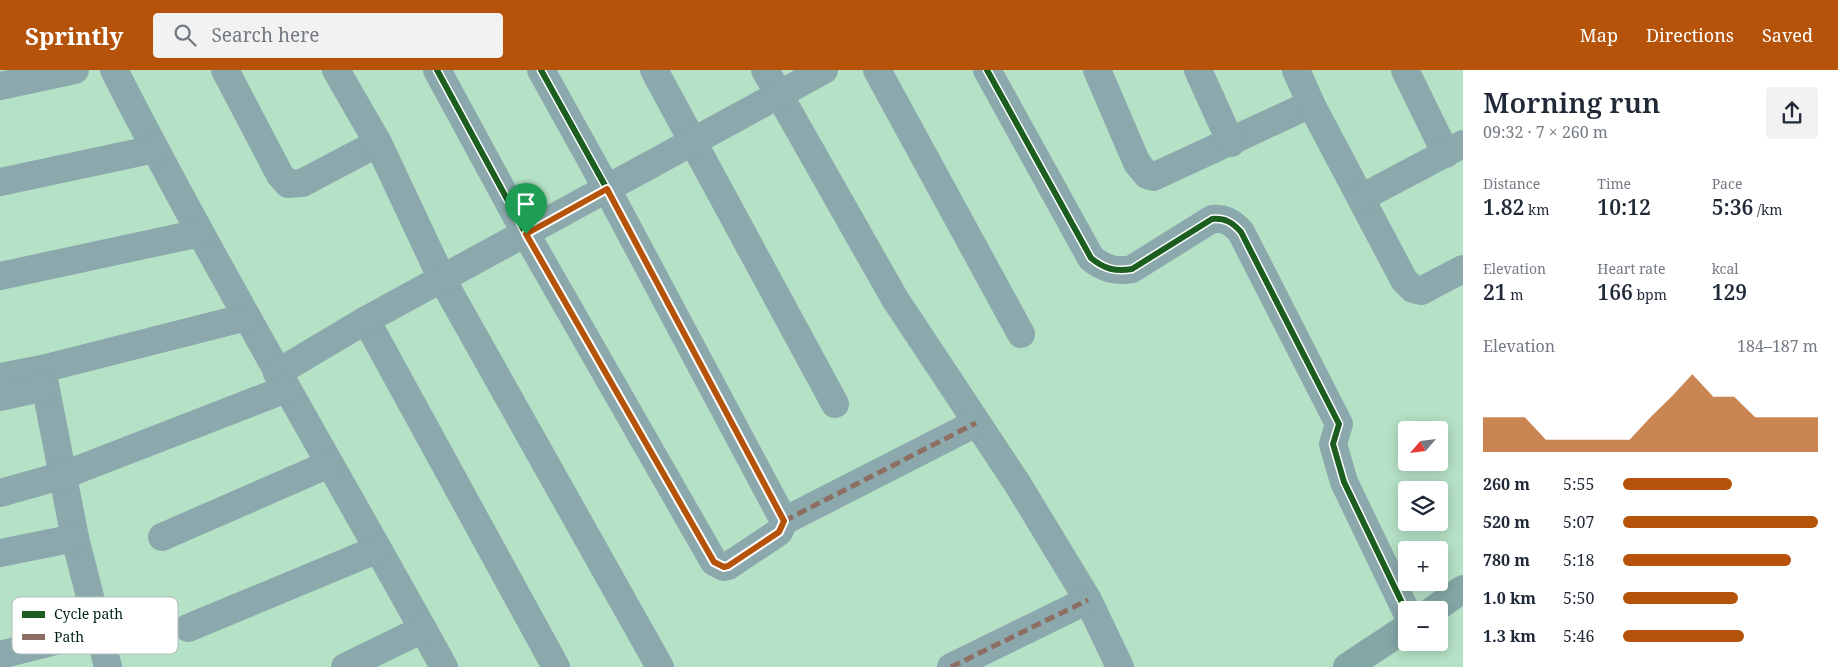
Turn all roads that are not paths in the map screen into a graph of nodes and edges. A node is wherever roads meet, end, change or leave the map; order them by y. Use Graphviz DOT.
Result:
graph roads {
  1 [pos="75,70"];
  2 [pos="114,70"];
  3 [pos="224,70"];
  4 [pos="336,70"];
  5 [pos="437,70"];
  6 [pos="541,70"];
  7 [pos="654,70"];
  8 [pos="765,70"];
  9 [pos="824,70"];
  10 [pos="876,70"];
  11 [pos="987,70"];
  12 [pos="1097,70"];
  13 [pos="1198,70"];
  14 [pos="1296,70"];
  15 [pos="1404,70"];
  16 [pos="0,86"];
  17 [pos="778,94"];
  18 [pos="1311,104"];
  19 [pos="692,141"];
  20 [pos="378,143"];
  21 [pos="1231,143"];
  22 [pos="154,149"];
  23 [pos="1454,149"];
  24 [pos="0,182"];
  25 [pos="607,189"];
  26 [pos="1361,198"];
  27 [pos="200,233"];
  28 [pos="526,234"];
  29 [pos="1463,269"];
  30 [pos="0,276"];
  31 [pos="442,279"];
  32 [pos="247,317"];
  33 [pos="366,320"];
  34 [pos="1021,334"];
  35 [pos="0,377"];
  36 [pos="43,378"];
  37 [pos="282,381"];
  38 [pos="0,397"];
  39 [pos="835,404"];
  40 [pos="976,423"];
  41 [pos="329,464"];
  42 [pos="64,475"];
  43 [pos="0,493"];
  44 [pos="784,521"];
  45 [pos="162,537"];
  46 [pos="75,538"];
  47 [pos="378,549"];
  48 [pos="0,553"];
  49 [pos="1463,589"];
  50 [pos="90,597"];
  51 [pos="1088,600"];
  52 [pos="1401,601"];
  53 [pos="1446,601"];
  54 [pos="188,628"];
  55 [pos="423,629"];
  56 [pos="1398,633"];
  57 [pos="18,654"];
  58 [pos="105,654"];
  59 [pos="118,654"];
  60 [pos="5,658"];
  61 [pos="108,667"];
  62 [pos="124,667"];
  63 [pos="346,667"];
  64 [pos="444,667"];
  65 [pos="556,667"];
  66 [pos="660,667"];
  67 [pos="952,667"];
  68 [pos="1120,667"];
  69 [pos="1347,667"];
  1 -- 16 [label="street"];
  2 -- 22 [label="street"];
  3 -- 20 [label="street"];
  4 -- 20 [label="street"];
  5 -- 28 [label="street"];
  6 -- 25 [label="street"];
  7 -- 19 [label="street"];
  8 -- 17 [label="street"];
  9 -- 17 [label="street"];
  10 -- 34 [label="street"];
  11 -- 52 [label="street"];
  12 -- 21 [label="street"];
  13 -- 21 [label="street"];
  14 -- 18 [label="street"];
  15 -- 23 [label="street"];
  17 -- 19 [label="street"];
  17 -- 40 [label="street"];
  18 -- 21 [label="street"];
  18 -- 26 [label="street"];
  19 -- 25 [label="street"];
  19 -- 39 [label="street"];
  20 -- 31 [label="street"];
  22 -- 24 [label="street"];
  22 -- 27 [label="street"];
  23 -- 26 [label="street"];
  25 -- 28 [label="street"];
  25 -- 44 [label="street"];
  26 -- 29 [label="street"];
  27 -- 30 [label="street"];
  27 -- 32 [label="street"];
  28 -- 31 [label="street"];
  28 -- 44 [label="street"];
  31 -- 33 [label="street"];
  31 -- 66 [label="street"];
  32 -- 36 [label="street"];
  32 -- 37 [label="street"];
  33 -- 37 [label="street"];
  33 -- 65 [label="street"];
  35 -- 36 [label="street"];
  36 -- 38 [label="street"];
  36 -- 42 [label="street"];
  37 -- 41 [label="street"];
  37 -- 42 [label="street"];
  40 -- 44 [label="street"];
  40 -- 51 [label="street"];
  41 -- 45 [label="street"];
  41 -- 47 [label="street"];
  42 -- 43 [label="street"];
  42 -- 46 [label="street"];
  46 -- 48 [label="street"];
  46 -- 50 [label="street"];
  47 -- 54 [label="street"];
  47 -- 55 [label="street"];
  49 -- 53 [label="street"];
  51 -- 67 [label="street"];
  51 -- 68 [label="street"];
  55 -- 63 [label="street"];
  55 -- 64 [label="street"];
  56 -- 69 [label="street"];
  57 -- 60 [label="street"];
  58 -- 61 [label="street"];
  59 -- 62 [label="street"];
}
